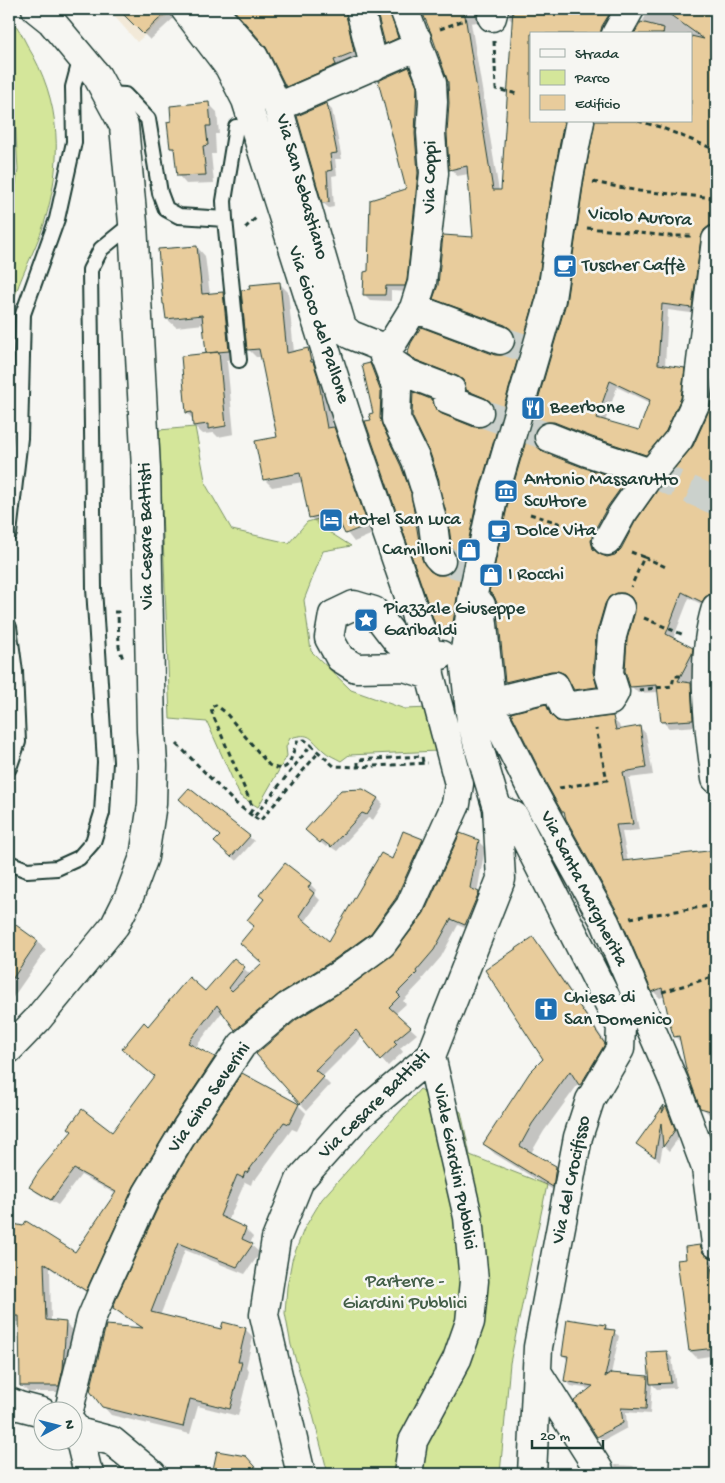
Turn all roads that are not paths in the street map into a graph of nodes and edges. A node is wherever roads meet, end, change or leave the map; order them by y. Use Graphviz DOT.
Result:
graph roads {
  1 [pos="36,9"];
  2 [pos="186,9"];
  3 [pos="212,9"];
  4 [pos="360,9"];
  5 [pos="404,9"];
  6 [pos="417,39"];
  7 [pos="81,57"];
  8 [pos="374,66"];
  9 [pos="108,94"];
  10 [pos="278,107"];
  11 [pos="580,122"];
  12 [pos="236,127"];
  13 [pos="133,223"];
  14 [pos="225,225"];
  15 [pos="707,238"];
  16 [pos="414,308"];
  17 [pos="500,340"];
  18 [pos="386,349"];
  19 [pos="239,360"];
  20 [pos="479,412"];
  21 [pos="549,437"];
  22 [pos="651,473"];
  23 [pos="9,534"];
  24 [pos="607,541"];
  25 [pos="441,560"];
  26 [pos="475,575"];
  27 [pos="620,608"];
  28 [pos="9,627"];
  29 [pos="713,632"];
  30 [pos="430,664"];
  31 [pos="465,667"];
  32 [pos="491,702"];
  33 [pos="714,746"];
  34 [pos="9,768"];
  35 [pos="716,779"];
  36 [pos="497,808"];
  37 [pos="9,863"];
  38 [pos="9,1049"];
  39 [pos="431,1056"];
  40 [pos="716,1137"];
  41 [pos="706,1168"];
  42 [pos="716,1244"];
  43 [pos="537,1372"];
  44 [pos="77,1400"];
  45 [pos="9,1402"];
  46 [pos="32,1409"];
  47 [pos="82,1426"];
  48 [pos="81,1450"];
  49 [pos="90,1474"];
  50 [pos="152,1474"];
  51 [pos="301,1474"];
  52 [pos="408,1474"];
  53 [pos="532,1474"];
  54 [pos="600,1474"];
  1 -- 7 [label="street, Via Cesare Battisti"];
  2 -- 30 [label="street, Via Gioco del Pallone"];
  3 -- 10 [label="street, Via San Sebastiano"];
  4 -- 8 [label="street"];
  5 -- 6 [label="street, Via Coppi"];
  6 -- 8 [label="street"];
  6 -- 16 [label="street, Via Coppi"];
  7 -- 9 [label="street, Via Cesare Battisti"];
  7 -- 23 [label="lane"];
  8 -- 10 [label="street"];
  9 -- 13 [label="street, Via Cesare Battisti"];
  9 -- 14 [label="lane"];
  10 -- 18 [label="street, Via San Sebastiano"];
  11 -- 26 [label="street, Via Cesare Battisti"];
  12 -- 14 [label="lane"];
  13 -- 37 [label="lane"];
  13 -- 38 [label="street, Via Cesare Battisti"];
  14 -- 19 [label="lane"];
  15 -- 22 [label="street"];
  16 -- 17 [label="street"];
  16 -- 18 [label="street, Via Coppi"];
  18 -- 20 [label="street, Via San Sebastiano"];
  18 -- 25 [label="street"];
  21 -- 22 [label="street"];
  22 -- 24 [label="street"];
  26 -- 31 [label="street, Via Cesare Battisti"];
  26 -- 32 [label="street, Via Santa Margherita"];
  27 -- 32 [label="street"];
  28 -- 34 [label="lane"];
  29 -- 33 [label="street"];
  30 -- 31 [label="street"];
  30 -- 44 [label="street, Via Gino Severini"];
  31 -- 36 [label="street, Via Cesare Battisti"];
  32 -- 41 [label="street, Via Santa Margherita"];
  33 -- 35 [label="street"];
  36 -- 39 [label="street, Via Cesare Battisti"];
  36 -- 43 [label="street, Via del Crocifisso"];
  39 -- 51 [label="street, Via Cesare Battisti"];
  39 -- 52 [label="street, Viale Giardini Pubblici"];
  40 -- 41 [label="street"];
  41 -- 42 [label="street, Via Santa Margherita"];
  43 -- 53 [label="street, Via del Crocifisso"];
  43 -- 54 [label="street"];
  45 -- 46 [label="street"];
  47 -- 50 [label="street"];
  48 -- 49 [label="street"];
}
